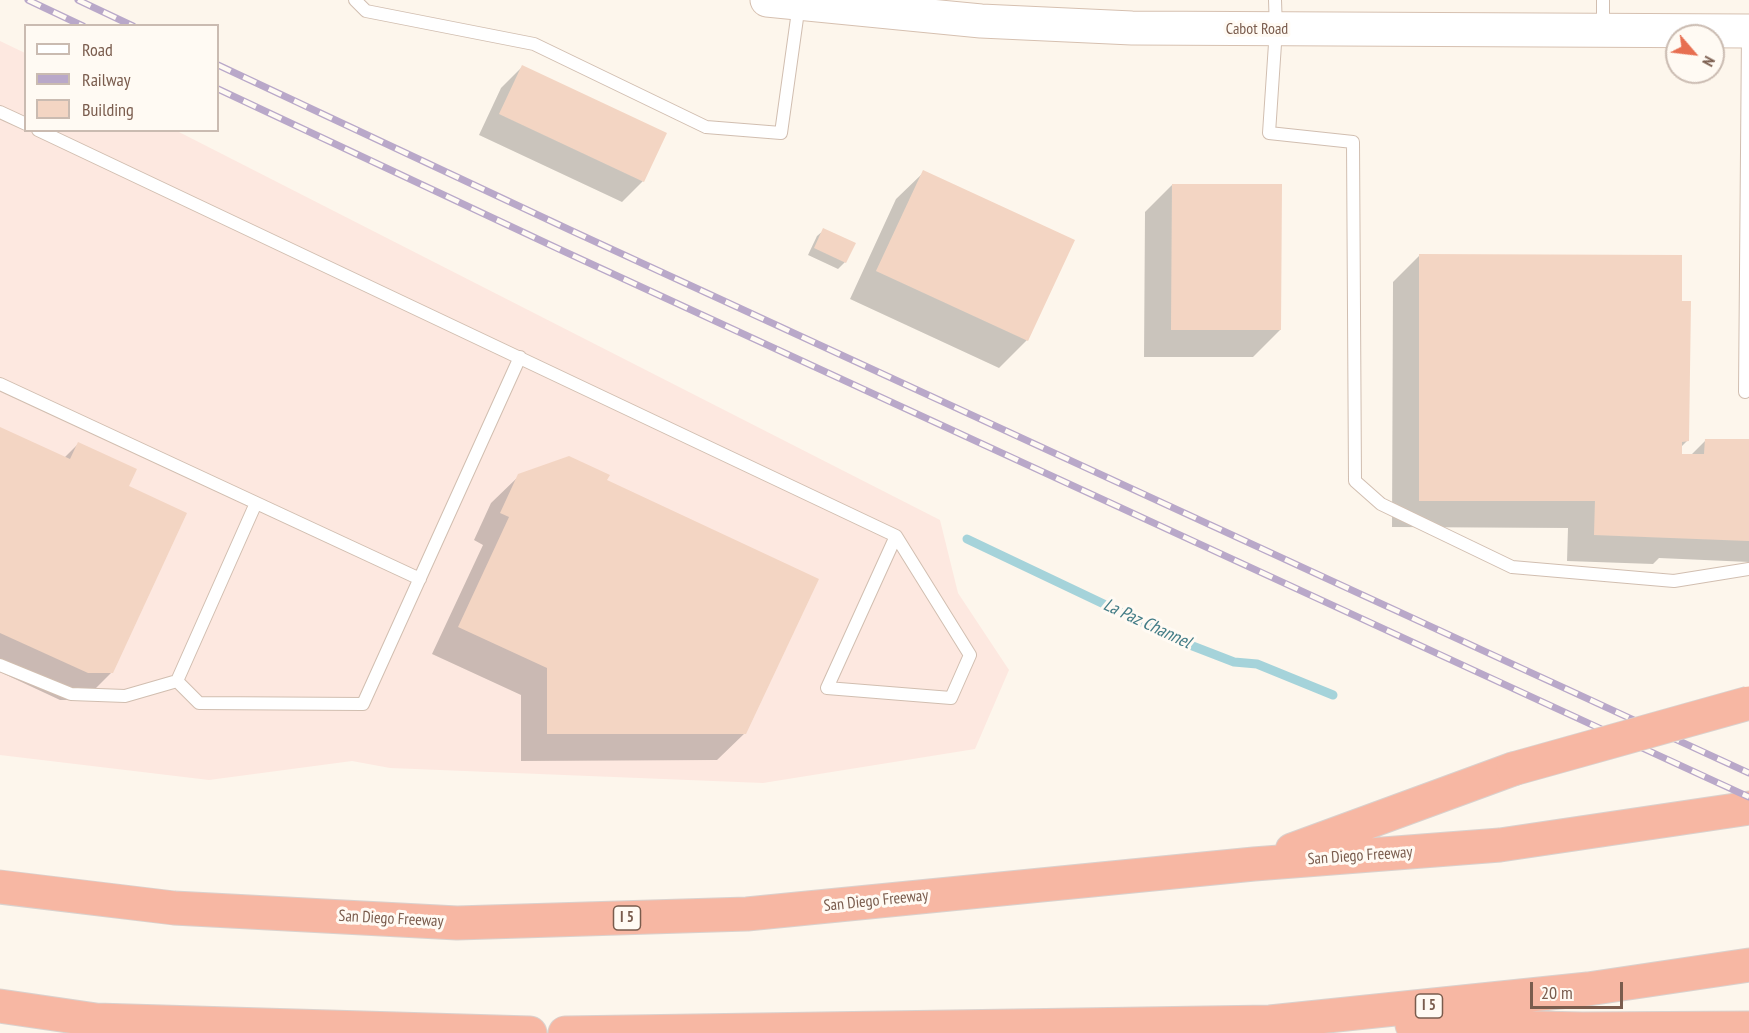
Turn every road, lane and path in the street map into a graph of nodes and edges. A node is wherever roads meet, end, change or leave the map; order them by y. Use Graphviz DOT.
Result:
graph roads {
  1 [pos="355,0"];
  2 [pos="767,0"];
  3 [pos="799,2"];
  4 [pos="1275,15"];
  5 [pos="1603,15"];
  6 [pos="1748,31"];
  7 [pos="0,112"];
  8 [pos="24,123"];
  9 [pos="42,132"];
  10 [pos="520,357"];
  11 [pos="0,384"];
  12 [pos="1745,392"];
  13 [pos="256,503"];
  14 [pos="896,536"];
  15 [pos="1749,569"];
  16 [pos="420,579"];
  17 [pos="0,664"];
  18 [pos="177,681"];
  19 [pos="1749,703"];
  20 [pos="1749,808"];
  21 [pos="1254,864"];
  22 [pos="0,887"];
  23 [pos="1749,965"];
  24 [pos="0,1006"];
  25 [pos="1270,1022"];
  26 [pos="1749,1028"];
  27 [pos="530,1033"];
  28 [pos="565,1033"];
  1 -- 3 [label="lane"];
  2 -- 3 [label="main road, Cabot Road"];
  3 -- 4 [label="main road, Cabot Road"];
  4 -- 5 [label="main road, Cabot Road"];
  4 -- 15 [label="lane"];
  5 -- 6 [label="main road, Cabot Road"];
  6 -- 12 [label="lane"];
  7 -- 8 [label="lane"];
  9 -- 10 [label="lane"];
  10 -- 14 [label="lane"];
  10 -- 16 [label="lane"];
  11 -- 13 [label="lane"];
  13 -- 16 [label="lane"];
  13 -- 18 [label="lane"];
  14 -- 14 [label="lane"];
  16 -- 18 [label="lane"];
  17 -- 18 [label="lane"];
  19 -- 21 [label="highway, bridge"];
  20 -- 21 [label="highway, San Diego Freeway / I 5"];
  21 -- 22 [label="highway, San Diego Freeway / I 5"];
  23 -- 25 [label="highway, I 5"];
  24 -- 27 [label="highway"];
  25 -- 26 [label="highway"];
  25 -- 28 [label="highway, I 5"];
}
